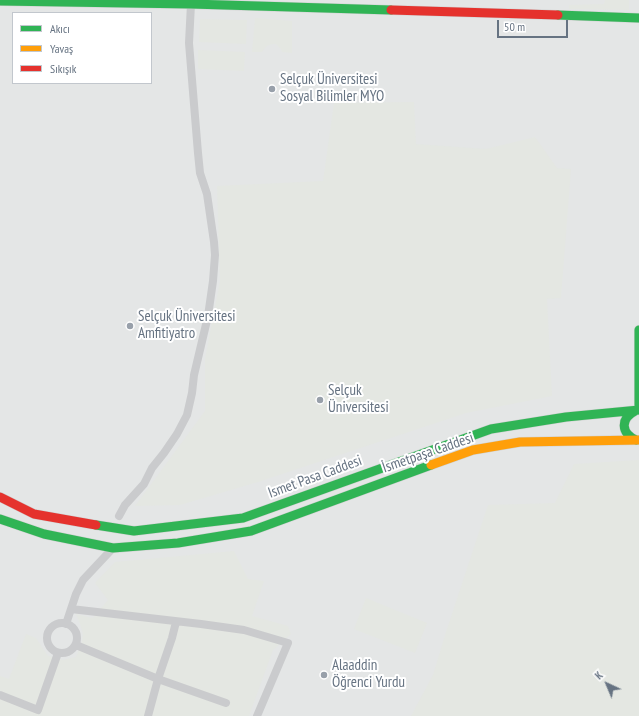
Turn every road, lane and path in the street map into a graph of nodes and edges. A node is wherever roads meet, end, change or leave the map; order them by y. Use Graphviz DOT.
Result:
graph roads {
  1 [pos="0,1"];
  2 [pos="191,2"];
  3 [pos="639,18"];
  4 [pos="639,330"];
  5 [pos="639,410"];
  6 [pos="639,440"];
  7 [pos="0,497"];
  8 [pos="119,516"];
  9 [pos="0,518"];
  10 [pos="113,548"];
  11 [pos="71,609"];
  12 [pos="176,622"];
  13 [pos="66,624"];
  14 [pos="76,645"];
  15 [pos="58,653"];
  16 [pos="158,679"];
  17 [pos="0,695"];
  18 [pos="226,703"];
  19 [pos="148,716"];
  20 [pos="257,716"];
  1 -- 2 [label="main road"];
  2 -- 3 [label="main road"];
  2 -- 8 [label="street"];
  4 -- 5 [label="main road"];
  5 -- 6 [label="main road"];
  5 -- 7 [label="main road, Ismet Pasa Caddesi"];
  6 -- 10 [label="main road, İsmetpaşa Caddesi"];
  9 -- 10 [label="main road, İsmetpaşa Caddesi"];
  10 -- 11 [label="street"];
  11 -- 12 [label="street"];
  11 -- 13 [label="street"];
  12 -- 16 [label="street"];
  12 -- 20 [label="street"];
  13 -- 14 [label="street"];
  13 -- 15 [label="street"];
  14 -- 15 [label="street"];
  14 -- 16 [label="street"];
  15 -- 17 [label="street"];
  16 -- 18 [label="street"];
  16 -- 19 [label="street"];
}
